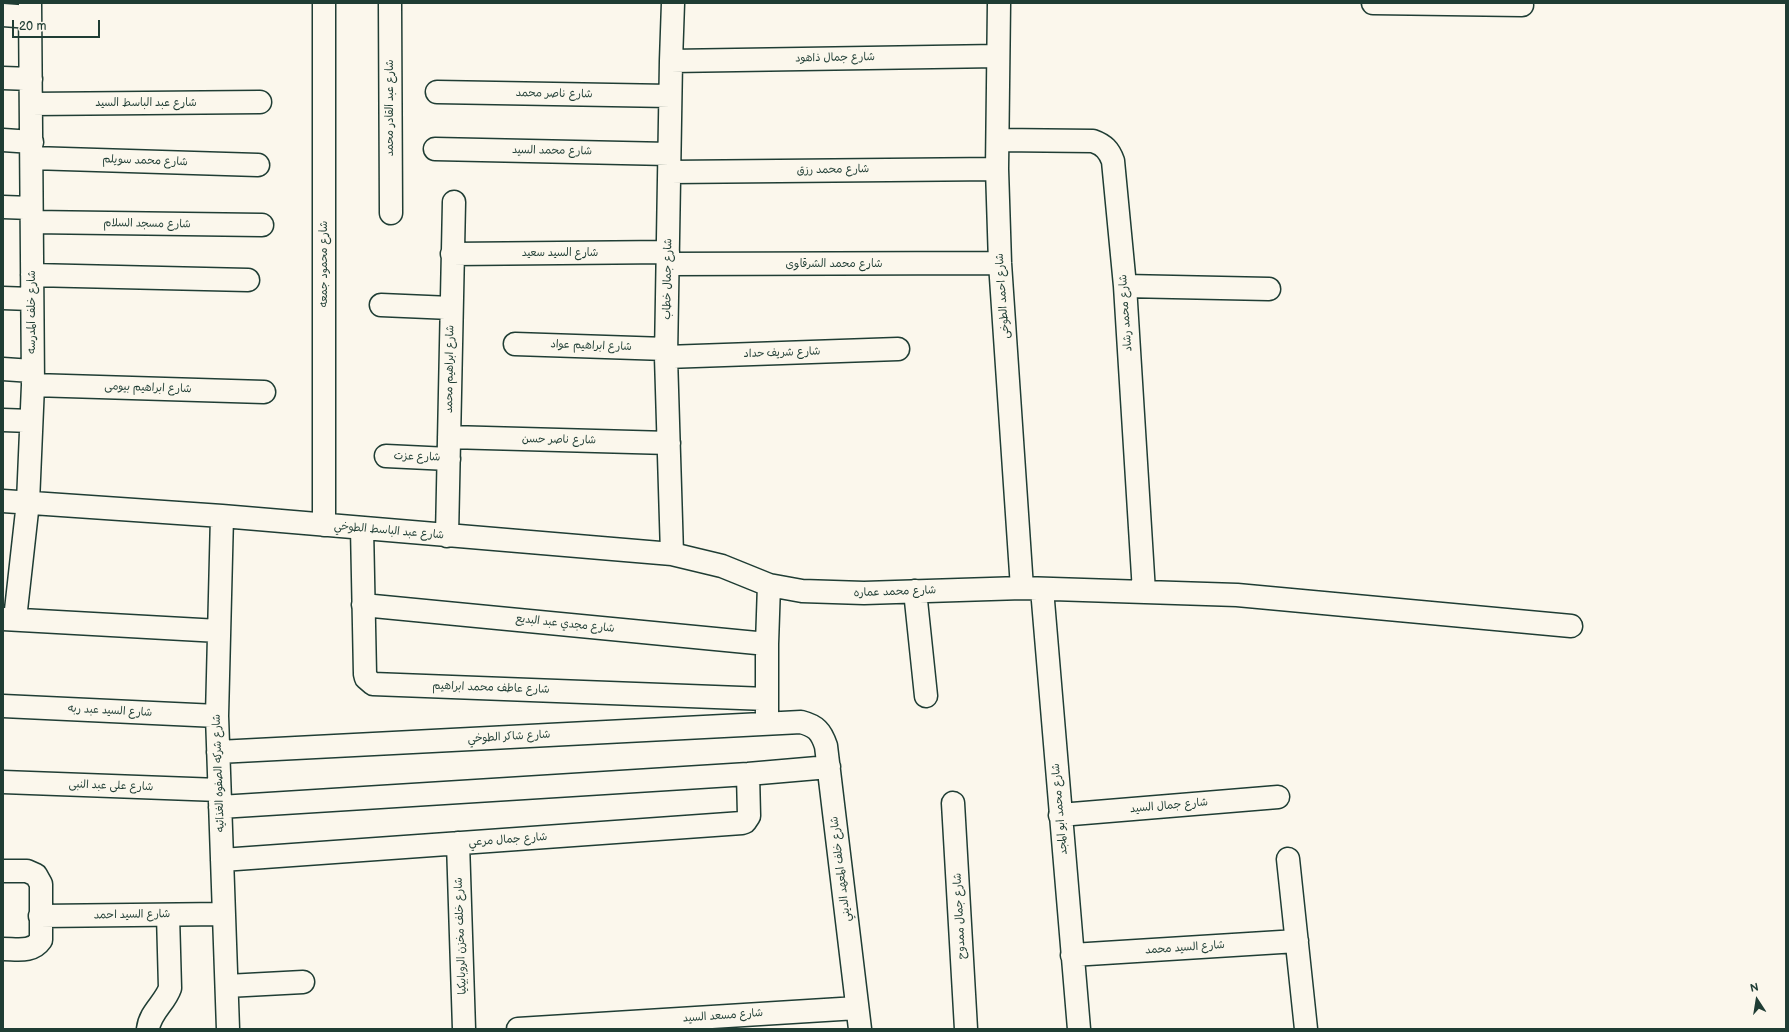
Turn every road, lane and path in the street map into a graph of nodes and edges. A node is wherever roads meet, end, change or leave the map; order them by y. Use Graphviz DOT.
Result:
graph roads {
  1 [pos="324,3"];
  2 [pos="390,3"];
  3 [pos="673,3"];
  4 [pos="999,3"];
  5 [pos="1373,3"];
  6 [pos="1522,5"];
  7 [pos="30,10"];
  8 [pos="3,15"];
  9 [pos="998,56"];
  10 [pos="671,61"];
  11 [pos="3,78"];
  12 [pos="31,79"];
  13 [pos="438,92"];
  14 [pos="670,96"];
  15 [pos="260,102"];
  16 [pos="31,104"];
  17 [pos="3,140"];
  18 [pos="998,140"];
  19 [pos="435,149"];
  20 [pos="32,150"];
  21 [pos="670,163"];
  22 [pos="258,165"];
  23 [pos="997,169"];
  24 [pos="454,202"];
  25 [pos="3,207"];
  26 [pos="391,213"];
  27 [pos="31,215"];
  28 [pos="262,225"];
  29 [pos="452,254"];
  30 [pos="668,258"];
  31 [pos="1000,264"];
  32 [pos="32,276"];
  33 [pos="248,280"];
  34 [pos="1125,286"];
  35 [pos="1269,289"];
  36 [pos="3,298"];
  37 [pos="32,299"];
  38 [pos="381,305"];
  39 [pos="451,308"];
  40 [pos="515,344"];
  41 [pos="898,349"];
  42 [pos="666,353"];
  43 [pos="3,369"];
  44 [pos="33,378"];
  45 [pos="264,392"];
  46 [pos="3,420"];
  47 [pos="31,421"];
  48 [pos="449,437"];
  49 [pos="669,443"];
  50 [pos="386,456"];
  51 [pos="449,459"];
  52 [pos="3,501"];
  53 [pos="28,502"];
  54 [pos="222,516"];
  55 [pos="324,525"];
  56 [pos="362,528"];
  57 [pos="447,536"];
  58 [pos="672,554"];
  59 [pos="769,585"];
  60 [pos="1032,588"];
  61 [pos="915,591"];
  62 [pos="1144,592"];
  63 [pos="364,604"];
  64 [pos="9,619"];
  65 [pos="1571,626"];
  66 [pos="219,631"];
  67 [pos="767,644"];
  68 [pos="926,696"];
  69 [pos="767,699"];
  70 [pos="3,706"];
  71 [pos="217,716"];
  72 [pos="801,722"];
  73 [pos="767,724"];
  74 [pos="218,752"];
  75 [pos="829,767"];
  76 [pos="748,774"];
  77 [pos="3,782"];
  78 [pos="1278,797"];
  79 [pos="219,799"];
  80 [pos="953,803"];
  81 [pos="1060,815"];
  82 [pos="458,843"];
  83 [pos="1288,859"];
  84 [pos="222,860"];
  85 [pos="3,871"];
  86 [pos="224,914"];
  87 [pos="168,915"];
  88 [pos="40,916"];
  89 [pos="1297,941"];
  90 [pos="3,949"];
  91 [pos="1072,955"];
  92 [pos="303,982"];
  93 [pos="227,986"];
  94 [pos="857,1008"];
  95 [pos="148,1029"];
  96 [pos="228,1029"];
  97 [pos="464,1029"];
  98 [pos="518,1029"];
  99 [pos="860,1029"];
  100 [pos="966,1029"];
  101 [pos="1079,1029"];
  102 [pos="1306,1029"];
  1 -- 55 [label="street, شارع محمود جمعه"];
  2 -- 26 [label="street, شارع عبد القادر محمد"];
  3 -- 10 [label="street, شارع جمال خطاب"];
  4 -- 9 [label="street, شارع احمد الطوخى"];
  5 -- 6 [label="street"];
  7 -- 8 [label="street"];
  7 -- 12 [label="street, شارع خلف المدرسه"];
  9 -- 10 [label="street, شارع جمال ذاهود"];
  9 -- 18 [label="street, شارع احمد الطوخى"];
  10 -- 14 [label="street, شارع جمال خطاب"];
  11 -- 12 [label="street"];
  12 -- 16 [label="street, شارع خلف المدرسه"];
  13 -- 14 [label="street, شارع ناصر محمد"];
  14 -- 21 [label="street, شارع جمال خطاب"];
  15 -- 16 [label="street, شارع عبد الباسط السيد"];
  16 -- 20 [label="street, شارع خلف المدرسه"];
  17 -- 20 [label="street, شارع محمد سويلم"];
  18 -- 23 [label="street, شارع احمد الطوخى"];
  18 -- 34 [label="street, شارع محمد رشاد"];
  19 -- 21 [label="street, شارع محمد السيد"];
  20 -- 22 [label="street, شارع محمد سويلم"];
  20 -- 27 [label="street, شارع خلف المدرسه"];
  21 -- 23 [label="street, شارع محمد رزق"];
  21 -- 30 [label="street, شارع جمال خطاب"];
  23 -- 31 [label="street, شارع احمد الطوخى"];
  24 -- 29 [label="street, شارع ابراهيم محمد"];
  25 -- 27 [label="street, شارع مسجد السلام"];
  27 -- 28 [label="street, شارع مسجد السلام"];
  27 -- 32 [label="street, شارع خلف المدرسه"];
  29 -- 30 [label="street, شارع السيد سعيد"];
  29 -- 39 [label="street, شارع ابراهيم محمد"];
  30 -- 31 [label="street, شارع محمد الشرقاوى"];
  30 -- 42 [label="street, شارع جمال خطاب"];
  31 -- 60 [label="street, شارع احمد الطوخى"];
  32 -- 33 [label="street"];
  32 -- 37 [label="street, شارع خلف المدرسه"];
  34 -- 35 [label="street"];
  34 -- 62 [label="street, شارع محمد رشاد"];
  36 -- 37 [label="street"];
  37 -- 44 [label="street, شارع خلف المدرسه"];
  38 -- 39 [label="street"];
  39 -- 48 [label="street, شارع ابراهيم محمد"];
  40 -- 42 [label="street, شارع ابراهيم عواد"];
  41 -- 42 [label="street, شارع شريف حداد"];
  42 -- 49 [label="street, شارع جمال خطاب"];
  43 -- 44 [label="street, شارع ابراهيم بيومى"];
  44 -- 45 [label="street, شارع ابراهيم بيومى"];
  44 -- 47 [label="street, شارع خلف المدرسه"];
  46 -- 47 [label="street"];
  47 -- 53 [label="street, شارع خلف المدرسه"];
  48 -- 49 [label="street, شارع ناصر حسن"];
  48 -- 51 [label="street, شارع ابراهيم محمد"];
  49 -- 58 [label="street, شارع جمال خطاب"];
  50 -- 51 [label="street, شارع عزت"];
  51 -- 57 [label="street, شارع ابراهيم محمد"];
  52 -- 53 [label="street, شارع عبد الباسط الطوخي"];
  53 -- 54 [label="street, شارع عبد الباسط الطوخي"];
  53 -- 64 [label="street, شارع خلف المدرسه"];
  54 -- 55 [label="street, شارع عبد الباسط الطوخي"];
  54 -- 66 [label="street, شارع شركه الصفوه الغذائيه"];
  55 -- 56 [label="street, شارع عبد الباسط الطوخي"];
  56 -- 57 [label="street, شارع عبد الباسط الطوخي"];
  56 -- 63 [label="street, شارع عاطف محمد ابراهيم"];
  57 -- 58 [label="street, شارع عبد الباسط الطوخي"];
  58 -- 59 [label="street, شارع عبد الباسط الطوخي"];
  59 -- 61 [label="street, شارع محمد عماره"];
  59 -- 67 [label="street"];
  60 -- 61 [label="street, شارع محمد عماره"];
  60 -- 62 [label="street, شارع محمد عماره"];
  60 -- 81 [label="street, شارع محمد ابو المجد"];
  61 -- 68 [label="street"];
  62 -- 65 [label="street, شارع محمد عماره"];
  63 -- 67 [label="street, شارع مجدي عبد البديع"];
  63 -- 69 [label="street, شارع عاطف محمد ابراهيم"];
  64 -- 66 [label="street"];
  66 -- 71 [label="street, شارع شركه الصفوه الغذائيه"];
  67 -- 69 [label="street"];
  69 -- 73 [label="street"];
  70 -- 71 [label="street, شارع السيد عبد ربه"];
  71 -- 74 [label="street, شارع شركه الصفوه الغذائيه"];
  72 -- 73 [label="street, شارع شاكر الطوخي"];
  72 -- 75 [label="street, شارع خلف المعهد الديني"];
  73 -- 74 [label="street, شارع شاكر الطوخي"];
  74 -- 79 [label="street, شارع شركه الصفوه الغذائيه"];
  75 -- 76 [label="street, شارع على عبد النبى"];
  75 -- 94 [label="street, شارع خلف المعهد الديني"];
  76 -- 79 [label="street, شارع على عبد النبى"];
  76 -- 82 [label="street, شارع جمال مرعي"];
  77 -- 79 [label="street, شارع على عبد النبى"];
  78 -- 81 [label="street, شارع جمال السيد"];
  79 -- 84 [label="street, شارع شركه الصفوه الغذائيه"];
  80 -- 100 [label="street, شارع جمال ممدوح"];
  81 -- 91 [label="street, شارع محمد ابو المجد"];
  82 -- 84 [label="street, شارع جمال مرعي"];
  82 -- 97 [label="street, شارع خلف مخزن الروبابيكيا"];
  83 -- 89 [label="street"];
  84 -- 86 [label="street, شارع شركه الصفوه الغذائيه"];
  85 -- 88 [label="street"];
  86 -- 87 [label="street, شارع السيد احمد"];
  86 -- 93 [label="street, شارع شركه الصفوه الغذائيه"];
  87 -- 88 [label="street, شارع السيد احمد"];
  87 -- 95 [label="street"];
  88 -- 90 [label="street"];
  89 -- 91 [label="street, شارع السيد محمد"];
  89 -- 102 [label="street"];
  91 -- 101 [label="street, شارع محمد ابو المجد"];
  92 -- 93 [label="street"];
  93 -- 96 [label="street, شارع شركه الصفوه الغذائيه"];
  94 -- 98 [label="street, شارع مسعد السيد"];
  94 -- 99 [label="street, شارع خلف المعهد الديني"];
}
